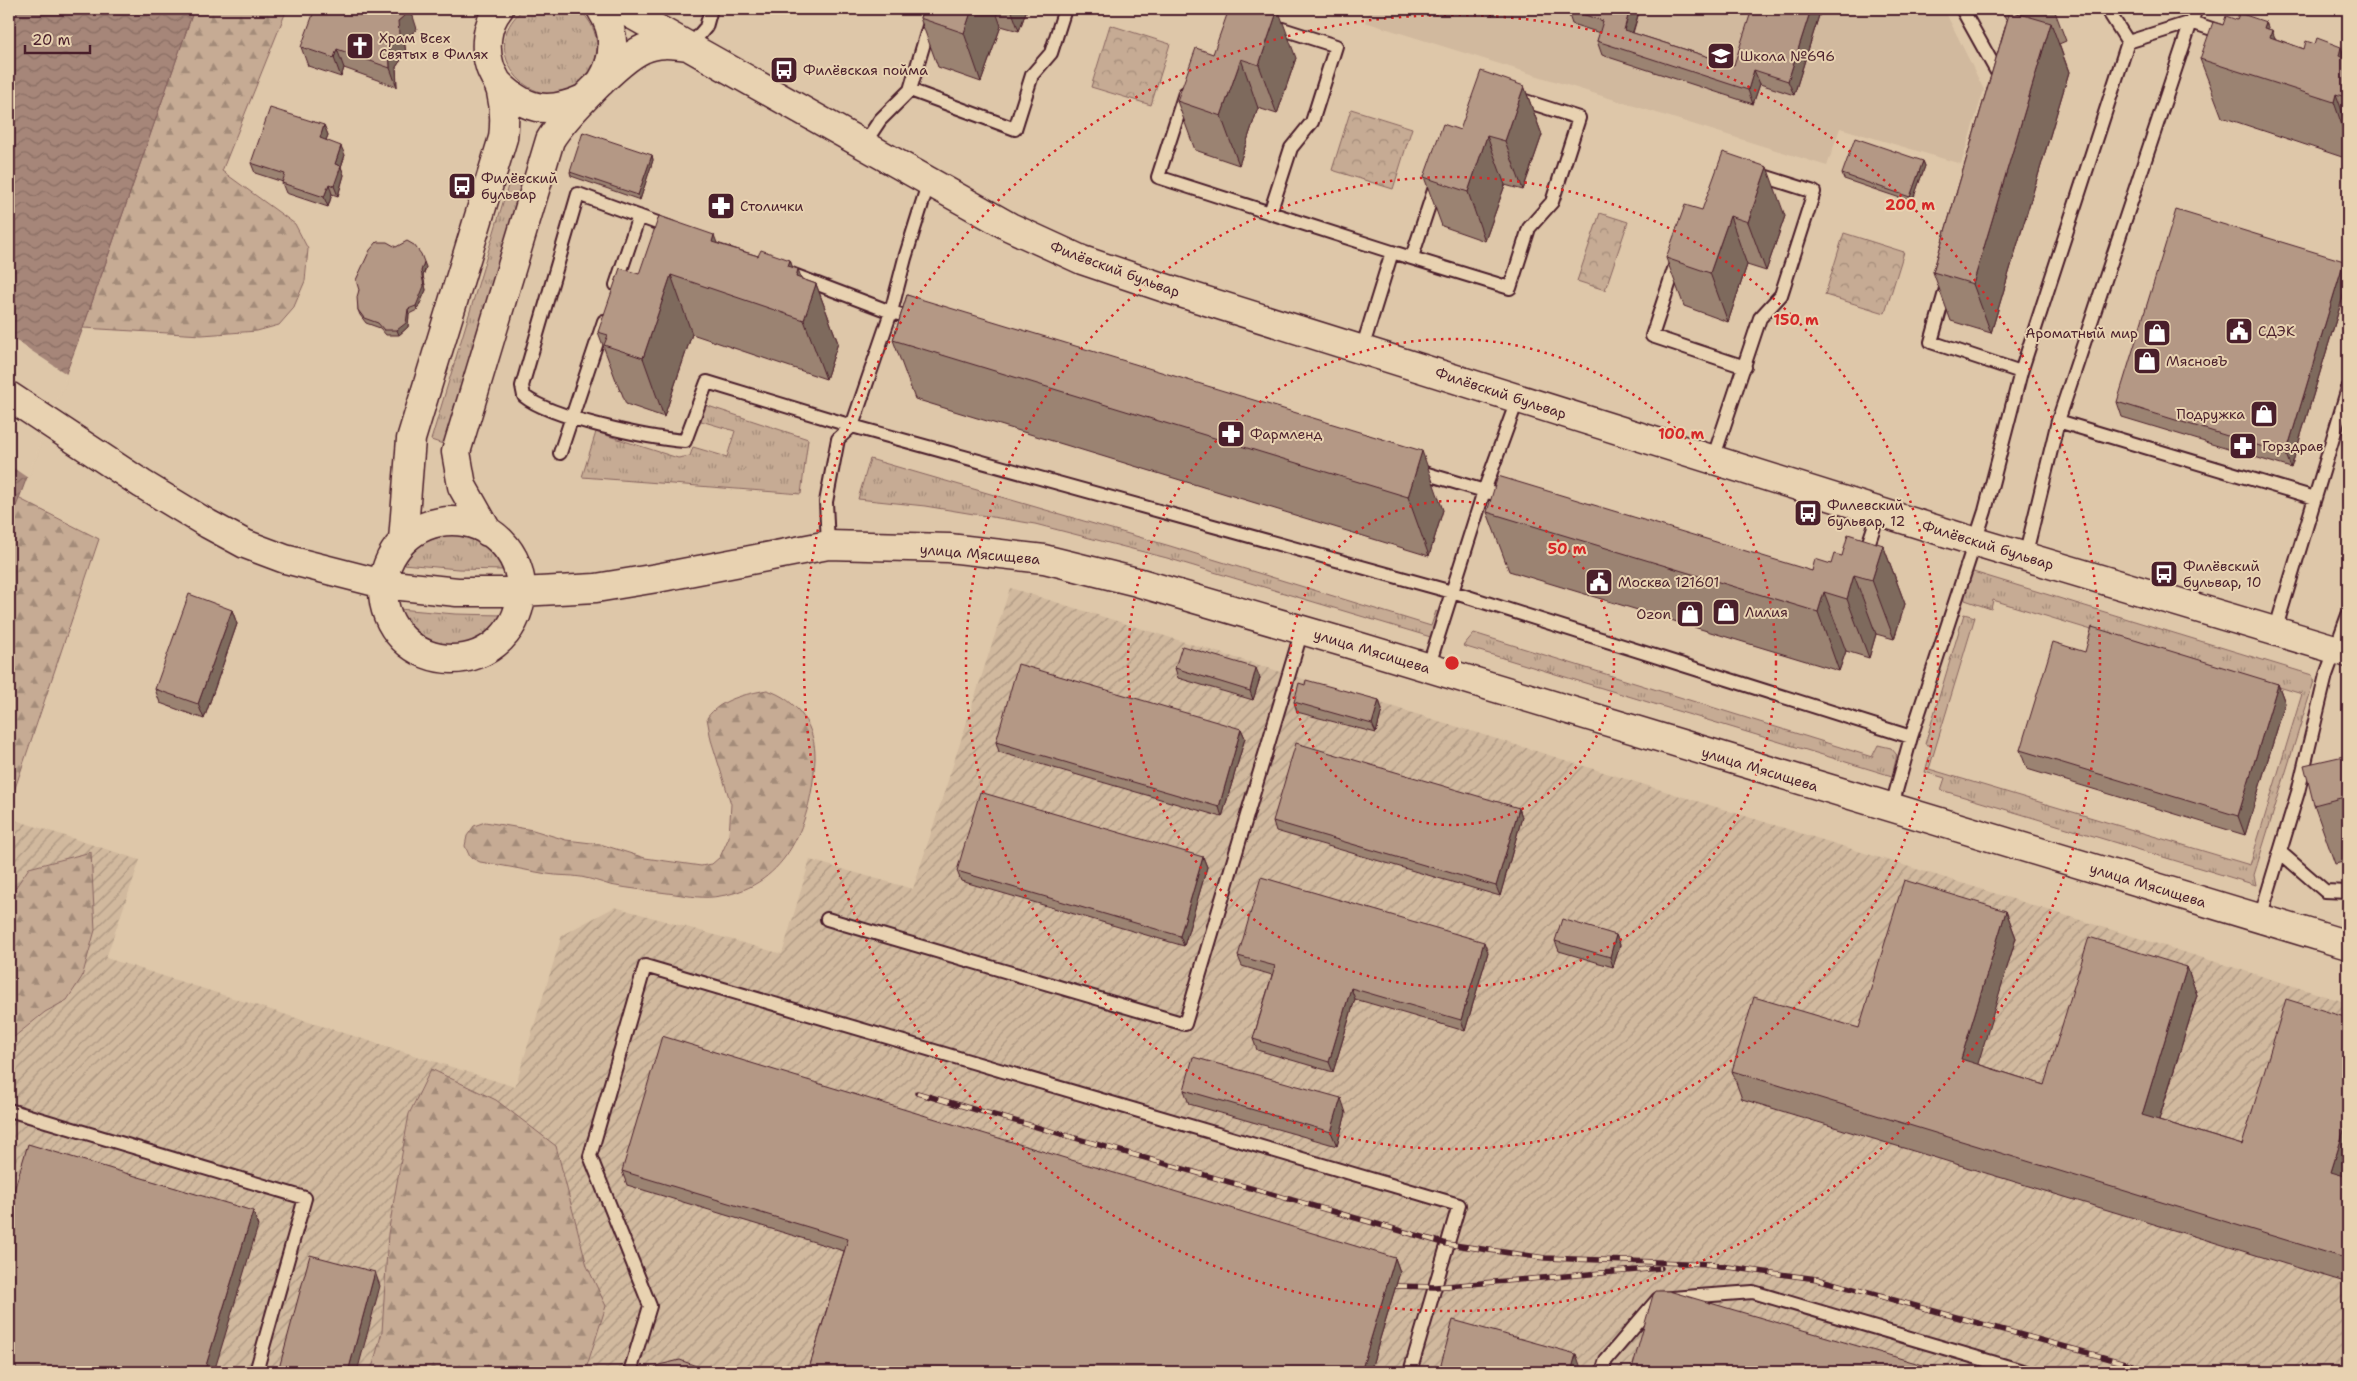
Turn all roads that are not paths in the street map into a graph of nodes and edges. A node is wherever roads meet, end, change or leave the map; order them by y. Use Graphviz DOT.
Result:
graph roads {
  1 [pos="498,9"];
  2 [pos="601,9"];
  3 [pos="622,9"];
  4 [pos="711,9"];
  5 [pos="938,9"];
  6 [pos="1065,9"];
  7 [pos="1962,9"];
  8 [pos="2107,9"];
  9 [pos="2196,9"];
  10 [pos="1260,22"];
  11 [pos="2191,22"];
  12 [pos="2237,37"];
  13 [pos="2128,42"];
  14 [pos="690,46"];
  15 [pos="498,82"];
  16 [pos="1195,82"];
  17 [pos="910,90"];
  18 [pos="591,92"];
  19 [pos="1504,94"];
  20 [pos="2001,95"];
  21 [pos="864,144"];
  22 [pos="1442,166"];
  23 [pos="1748,171"];
  24 [pos="929,182"];
  25 [pos="1270,213"];
  26 [pos="639,216"];
  27 [pos="685,234"];
  28 [pos="1681,248"];
  29 [pos="1392,252"];
  30 [pos="1412,257"];
  31 [pos="777,268"];
  32 [pos="1950,276"];
  33 [pos="891,312"];
  34 [pos="929,323"];
  35 [pos="1362,349"];
  36 [pos="1745,366"];
  37 [pos="2021,372"];
  38 [pos="2348,388"];
  39 [pos="9,396"];
  40 [pos="1518,398"];
  41 [pos="572,417"];
  42 [pos="2058,421"];
  43 [pos="852,426"];
  44 [pos="560,453"];
  45 [pos="1713,459"];
  46 [pos="1398,465"];
  47 [pos="1484,491"];
  48 [pos="2315,498"];
  49 [pos="1521,502"];
  50 [pos="1879,512"];
  51 [pos="488,532"];
  52 [pos="403,542"];
  53 [pos="1976,542"];
  54 [pos="828,545"];
  55 [pos="2025,556"];
  56 [pos="1861,569"];
  57 [pos="383,584"];
  58 [pos="520,592"];
  59 [pos="1452,592"];
  60 [pos="2348,616"];
  61 [pos="1302,630"];
  62 [pos="2274,631"];
  63 [pos="2342,651"];
  64 [pos="1428,668"];
  65 [pos="1911,737"];
  66 [pos="2312,782"];
  67 [pos="2298,792"];
  68 [pos="1891,809"];
  69 [pos="2280,852"];
  70 [pos="2348,892"];
  71 [pos="827,918"];
  72 [pos="2260,918"];
  73 [pos="2348,946"];
  74 [pos="9,1110"];
  75 [pos="256,1372"];
  76 [pos="630,1372"];
  77 [pos="1410,1372"];
  78 [pos="1602,1372"];
  79 [pos="2026,1372"];
  1 -- 15 [label="street, Филёвский бульвар"];
  2 -- 18 [label="street, Филёвский бульвар"];
  3 -- 14 [label="street, Филёвский бульвар"];
  4 -- 14 [label="lane"];
  5 -- 17 [label="lane"];
  6 -- 17 [label="lane"];
  7 -- 20 [label="lane"];
  8 -- 13 [label="lane"];
  9 -- 11 [label="lane"];
  10 -- 25 [label="lane"];
  11 -- 12 [label="lane"];
  11 -- 13 [label="lane"];
  11 -- 42 [label="lane"];
  13 -- 37 [label="lane"];
  14 -- 18 [label="street, Филёвский бульвар"];
  14 -- 21 [label="street, Филёвский бульвар"];
  15 -- 18 [label="street, Филёвский бульвар"];
  15 -- 52 [label="street, Филёвский бульвар"];
  16 -- 25 [label="lane"];
  17 -- 21 [label="lane"];
  18 -- 51 [label="street, Филёвский бульвар"];
  19 -- 30 [label="lane"];
  21 -- 24 [label="street, Филёвский бульвар"];
  22 -- 30 [label="lane"];
  23 -- 36 [label="lane"];
  24 -- 33 [label="lane"];
  24 -- 35 [label="street, Филёвский бульвар"];
  25 -- 29 [label="lane"];
  26 -- 27 [label="lane"];
  26 -- 41 [label="lane"];
  26 -- 41 [label="lane"];
  28 -- 36 [label="lane"];
  29 -- 30 [label="lane"];
  29 -- 35 [label="lane"];
  31 -- 33 [label="lane"];
  32 -- 37 [label="lane"];
  33 -- 34 [label="lane"];
  33 -- 43 [label="lane"];
  35 -- 40 [label="street, Филёвский бульвар"];
  36 -- 45 [label="lane"];
  37 -- 53 [label="lane"];
  38 -- 48 [label="lane"];
  39 -- 57 [label="street, улица Мясищева"];
  40 -- 45 [label="street, Филёвский бульвар"];
  40 -- 47 [label="lane"];
  41 -- 43 [label="lane"];
  41 -- 44 [label="lane"];
  42 -- 48 [label="lane"];
  42 -- 55 [label="lane"];
  43 -- 54 [label="lane"];
  43 -- 59 [label="lane"];
  45 -- 50 [label="street, Филёвский бульвар"];
  46 -- 47 [label="lane"];
  47 -- 49 [label="lane"];
  47 -- 59 [label="lane"];
  48 -- 62 [label="lane"];
  50 -- 53 [label="street, Филёвский бульвар"];
  50 -- 56 [label="lane"];
  51 -- 52 [label="street"];
  51 -- 58 [label="street"];
  52 -- 57 [label="street"];
  53 -- 55 [label="street, Филёвский бульвар"];
  53 -- 65 [label="lane"];
  54 -- 58 [label="street, улица Мясищева"];
  54 -- 61 [label="street, улица Мясищева"];
  55 -- 62 [label="street, Филёвский бульвар"];
  57 -- 58 [label="street, улица Мясищева"];
  57 -- 58 [label="street"];
  59 -- 64 [label="lane"];
  59 -- 65 [label="lane"];
  60 -- 63 [label="lane"];
  61 -- 64 [label="street, улица Мясищева"];
  61 -- 71 [label="lane"];
  62 -- 63 [label="street, Филёвский бульвар"];
  63 -- 67 [label="lane"];
  64 -- 68 [label="street, улица Мясищева"];
  65 -- 68 [label="lane"];
  66 -- 67 [label="lane"];
  67 -- 69 [label="lane"];
  68 -- 72 [label="street, улица Мясищева"];
  69 -- 70 [label="lane"];
  69 -- 72 [label="lane"];
  72 -- 73 [label="street, улица Мясищева"];
  74 -- 75 [label="lane"];
  76 -- 77 [label="lane"];
  78 -- 79 [label="lane"];
}
